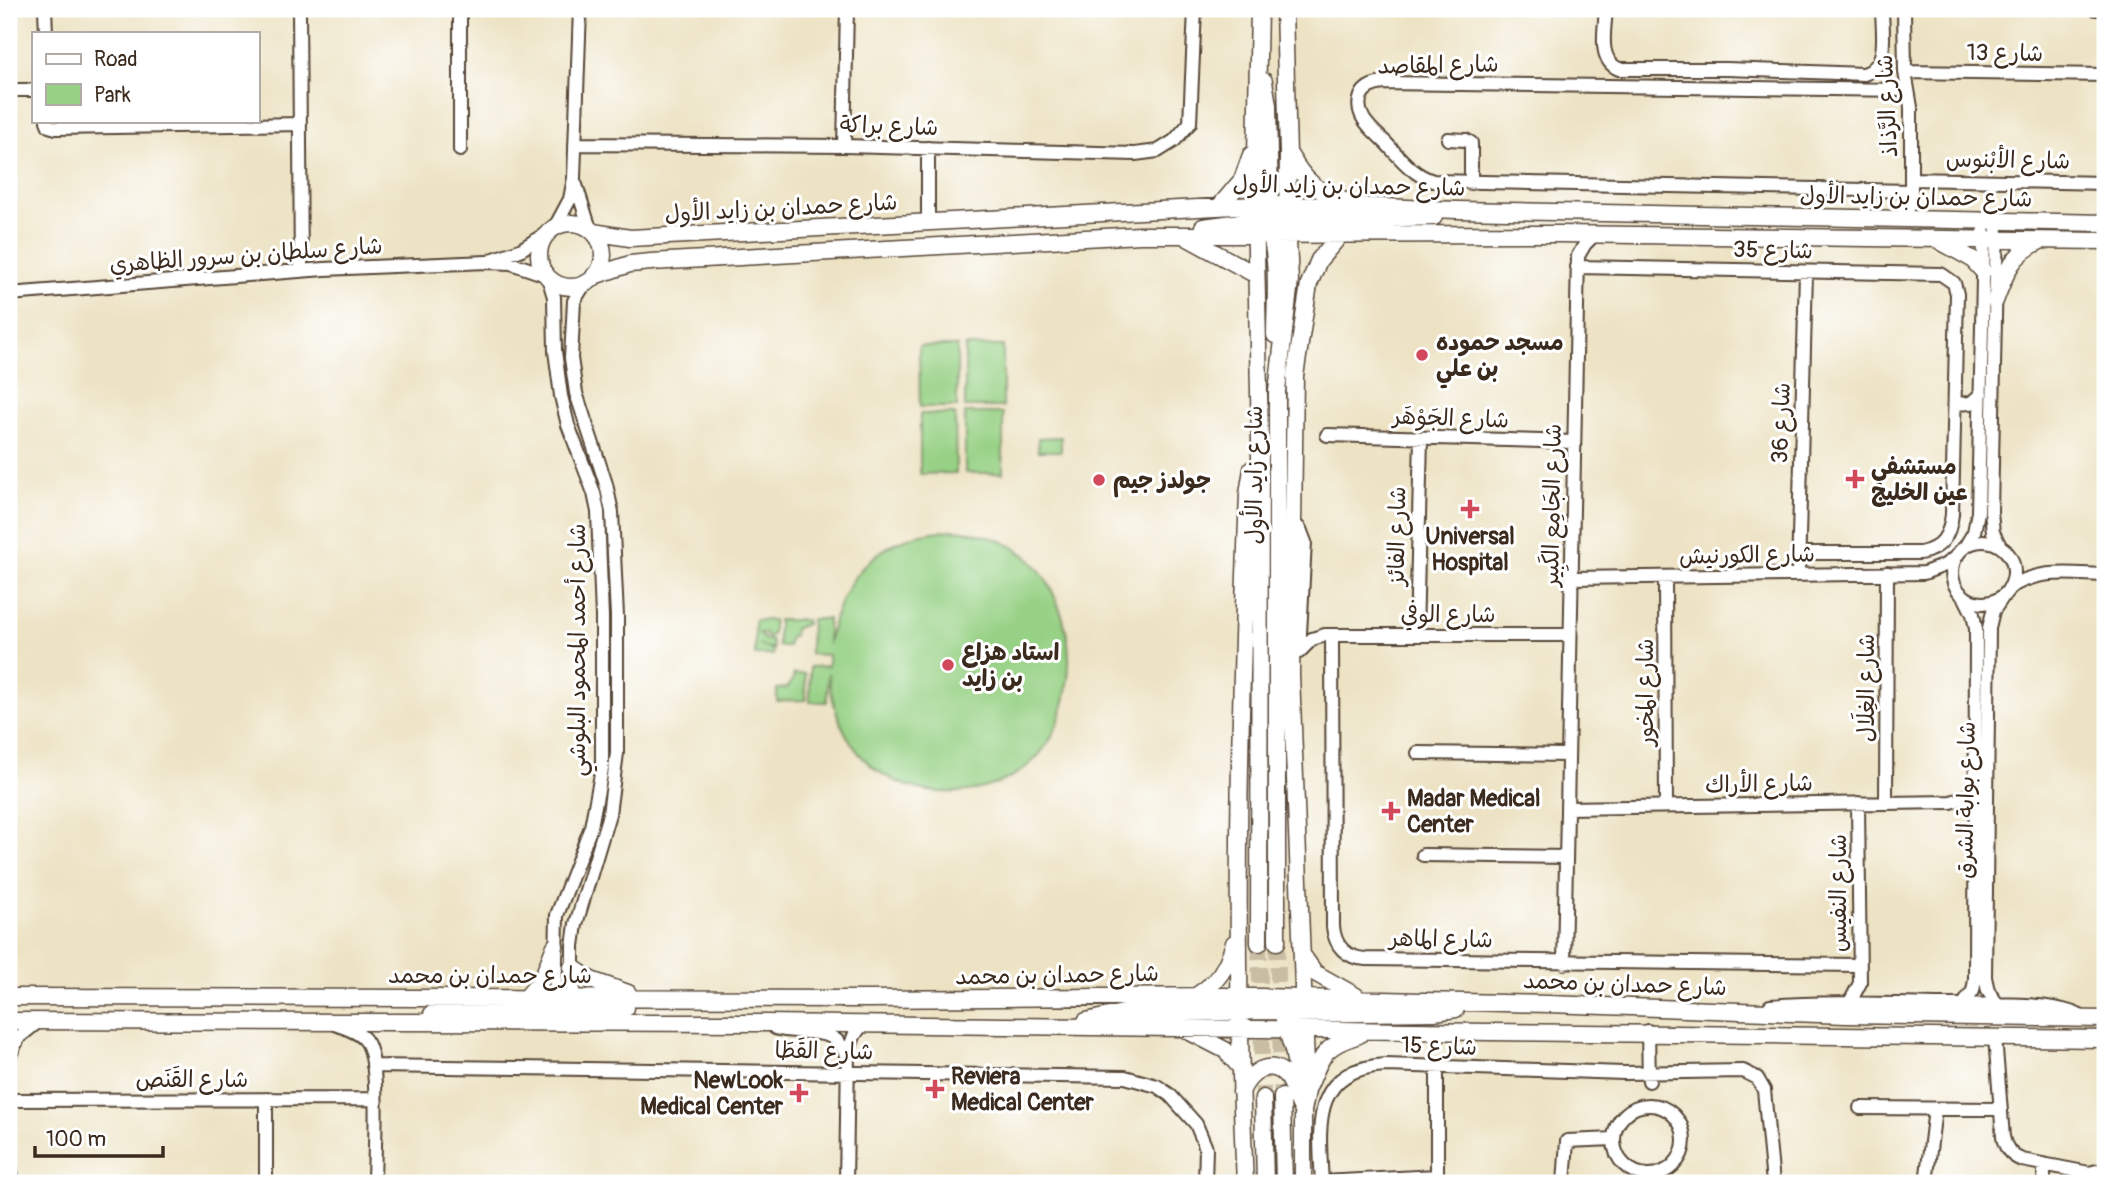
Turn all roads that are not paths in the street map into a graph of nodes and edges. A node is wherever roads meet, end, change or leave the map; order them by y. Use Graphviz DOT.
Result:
graph roads {
  1 [pos="45,9"];
  2 [pos="299,9"];
  3 [pos="460,9"];
  4 [pos="579,9"];
  5 [pos="847,9"];
  6 [pos="1195,9"];
  7 [pos="1259,9"];
  8 [pos="1284,9"];
  9 [pos="1606,9"];
  10 [pos="1882,9"];
  11 [pos="1904,9"];
  12 [pos="2096,9"];
  13 [pos="2105,9"];
  14 [pos="46,32"];
  15 [pos="1258,57"];
  16 [pos="1905,72"];
  17 [pos="2105,75"];
  18 [pos="9,90"];
  19 [pos="32,90"];
  20 [pos="1908,90"];
  21 [pos="48,122"];
  22 [pos="300,124"];
  23 [pos="1448,139"];
  24 [pos="1255,143"];
  25 [pos="575,144"];
  26 [pos="844,146"];
  27 [pos="928,148"];
  28 [pos="460,150"];
  29 [pos="1288,154"];
  30 [pos="575,178"];
  31 [pos="1471,183"];
  32 [pos="2105,183"];
  33 [pos="1911,191"];
  34 [pos="1220,206"];
  35 [pos="1357,206"];
  36 [pos="1457,211"];
  37 [pos="1271,220"];
  38 [pos="1900,220"];
  39 [pos="1931,220"];
  40 [pos="1990,221"];
  41 [pos="928,223"];
  42 [pos="2105,223"];
  43 [pos="552,229"];
  44 [pos="592,230"];
  45 [pos="1342,233"];
  46 [pos="1560,234"];
  47 [pos="1595,234"];
  48 [pos="1140,235"];
  49 [pos="1184,236"];
  50 [pos="1936,239"];
  51 [pos="1990,239"];
  52 [pos="2043,239"];
  53 [pos="2105,241"];
  54 [pos="1578,261"];
  55 [pos="487,262"];
  56 [pos="301,271"];
  57 [pos="1983,271"];
  58 [pos="1806,272"];
  59 [pos="1256,275"];
  60 [pos="547,276"];
  61 [pos="589,280"];
  62 [pos="1290,281"];
  63 [pos="9,294"];
  64 [pos="1996,301"];
  65 [pos="1295,376"];
  66 [pos="1277,391"];
  67 [pos="1981,394"];
  68 [pos="1955,410"];
  69 [pos="1980,428"];
  70 [pos="1327,435"];
  71 [pos="1420,438"];
  72 [pos="1260,440"];
  73 [pos="1574,442"];
  74 [pos="1292,522"];
  75 [pos="2000,546"];
  76 [pos="1961,551"];
  77 [pos="1798,553"];
  78 [pos="2010,557"];
  79 [pos="1887,573"];
  80 [pos="1924,573"];
  81 [pos="2042,574"];
  82 [pos="1798,575"];
  83 [pos="2105,575"];
  84 [pos="1665,577"];
  85 [pos="1572,579"];
  86 [pos="1960,592"];
  87 [pos="2006,592"];
  88 [pos="1302,612"];
  89 [pos="1329,635"];
  90 [pos="1416,635"];
  91 [pos="1570,635"];
  92 [pos="1299,652"];
  93 [pos="1292,715"];
  94 [pos="1418,753"];
  95 [pos="1568,755"];
  96 [pos="1975,790"];
  97 [pos="1951,802"];
  98 [pos="1858,803"];
  99 [pos="1886,803"];
  100 [pos="1666,806"];
  101 [pos="1567,808"];
  102 [pos="1975,812"];
  103 [pos="1423,855"];
  104 [pos="1566,857"];
  105 [pos="1238,927"];
  106 [pos="1277,942"];
  107 [pos="1259,943"];
  108 [pos="555,946"];
  109 [pos="1302,953"];
  110 [pos="1564,962"];
  111 [pos="1859,965"];
  112 [pos="572,967"];
  113 [pos="1860,983"];
  114 [pos="1196,996"];
  115 [pos="9,997"];
  116 [pos="1239,997"];
  117 [pos="526,998"];
  118 [pos="643,998"];
  119 [pos="710,998"];
  120 [pos="1365,1000"];
  121 [pos="1471,1002"];
  122 [pos="1849,1004"];
  123 [pos="1875,1004"];
  124 [pos="1963,1005"];
  125 [pos="1998,1005"];
  126 [pos="573,1010"];
  127 [pos="555,1011"];
  128 [pos="1734,1011"];
  129 [pos="1304,1013"];
  130 [pos="1282,1018"];
  131 [pos="2083,1018"];
  132 [pos="2105,1019"];
  133 [pos="9,1021"];
  134 [pos="40,1021"];
  135 [pos="1240,1021"];
  136 [pos="329,1022"];
  137 [pos="764,1023"];
  138 [pos="861,1027"];
  139 [pos="1071,1027"];
  140 [pos="1181,1028"];
  141 [pos="1648,1031"];
  142 [pos="1368,1032"];
  143 [pos="1995,1037"];
  144 [pos="2105,1039"];
  145 [pos="9,1057"];
  146 [pos="848,1059"];
  147 [pos="373,1066"];
  148 [pos="1240,1067"];
  149 [pos="1437,1067"];
  150 [pos="846,1073"];
  151 [pos="1649,1081"];
  152 [pos="1307,1091"];
  153 [pos="1241,1092"];
  154 [pos="1282,1097"];
  155 [pos="1263,1098"];
  156 [pos="374,1099"];
  157 [pos="9,1100"];
  158 [pos="266,1100"];
  159 [pos="1649,1105"];
  160 [pos="1860,1108"];
  161 [pos="1935,1109"];
  162 [pos="2000,1109"];
  163 [pos="1303,1111"];
  164 [pos="1614,1139"];
  165 [pos="9,1158"];
  166 [pos="2043,1164"];
  167 [pos="2105,1169"];
  168 [pos="1437,1180"];
  169 [pos="13,1183"];
  170 [pos="266,1183"];
  171 [pos="374,1183"];
  172 [pos="846,1183"];
  173 [pos="1205,1183"];
  174 [pos="1245,1183"];
  175 [pos="1265,1183"];
  176 [pos="1284,1183"];
  177 [pos="1303,1183"];
  178 [pos="1322,1183"];
  179 [pos="1564,1183"];
  180 [pos="1773,1183"];
  181 [pos="1926,1183"];
  182 [pos="2044,1183"];
  1 -- 14 [label="street"];
  2 -- 22 [label="street"];
  3 -- 28 [label="street"];
  4 -- 25 [label="street"];
  5 -- 26 [label="street"];
  6 -- 27 [label="street, شارع براكة"];
  7 -- 15 [label="main road, شارع زايد الأول"];
  8 -- 29 [label="main road, شارع زايد الأول"];
  9 -- 10 [label="street"];
  11 -- 16 [label="street, شارع الرَّذاذ"];
  12 -- 13 [label="street"];
  15 -- 24 [label="main road, شارع زايد الأول"];
  15 -- 37 [label="main road"];
  16 -- 17 [label="street, شارع 13"];
  16 -- 20 [label="street, شارع الرَّذاذ"];
  18 -- 19 [label="street"];
  20 -- 31 [label="street, شارع المقاصد"];
  20 -- 33 [label="street, شارع الرَّذاذ"];
  21 -- 22 [label="street"];
  22 -- 56 [label="street"];
  23 -- 31 [label="street"];
  24 -- 34 [label="main road"];
  24 -- 37 [label="main road, شارع زايد الأول"];
  25 -- 26 [label="street, شارع براكة"];
  25 -- 30 [label="street"];
  26 -- 27 [label="street, شارع براكة"];
  27 -- 41 [label="street"];
  29 -- 35 [label="main road"];
  29 -- 37 [label="main road, شارع زايد الأول"];
  30 -- 43 [label="street"];
  30 -- 44 [label="street"];
  31 -- 33 [label="street, شارع المقاصد"];
  32 -- 33 [label="street, شارع الأبْنوس"];
  33 -- 38 [label="street"];
  33 -- 39 [label="street"];
  34 -- 37 [label="main road, شارع حمدان بن زايد الأول"];
  34 -- 41 [label="main road, شارع حمدان بن زايد الأول"];
  35 -- 36 [label="main road, شارع حمدان بن زايد الأول"];
  35 -- 37 [label="main road, شارع حمدان بن زايد الأول"];
  36 -- 37 [label="main road"];
  36 -- 38 [label="main road, شارع حمدان بن زايد الأول"];
  37 -- 45 [label="main road, شارع حمدان بن زايد الأول"];
  37 -- 48 [label="main road"];
  37 -- 49 [label="main road, شارع حمدان بن زايد الأول"];
  37 -- 59 [label="main road, شارع زايد الأول"];
  37 -- 62 [label="main road, شارع زايد الأول"];
  37 -- 66 [label="main road"];
  38 -- 39 [label="main road, شارع حمدان بن زايد الأول"];
  39 -- 40 [label="main road, شارع حمدان بن زايد الأول"];
  40 -- 42 [label="main road, شارع حمدان بن زايد الأول"];
  40 -- 51 [label="street"];
  41 -- 44 [label="main road, شارع حمدان بن زايد الأول"];
  43 -- 44 [label="main road"];
  43 -- 55 [label="street, شارع سلطان بن سرور الظاهري"];
  43 -- 60 [label="main road"];
  44 -- 61 [label="main road"];
  45 -- 46 [label="main road, شارع حمدان بن زايد الأول"];
  45 -- 65 [label="main road"];
  46 -- 47 [label="main road, شارع حمدان بن زايد الأول"];
  46 -- 54 [label="street"];
  47 -- 50 [label="main road, شارع حمدان بن زايد الأول"];
  47 -- 54 [label="street"];
  48 -- 49 [label="main road, شارع حمدان بن زايد الأول"];
  48 -- 61 [label="main road, شارع حمدان بن زايد الأول"];
  49 -- 59 [label="main road"];
  50 -- 51 [label="main road, شارع حمدان بن زايد الأول"];
  50 -- 57 [label="main road"];
  51 -- 52 [label="main road, شارع حمدان بن زايد الأول"];
  51 -- 57 [label="street"];
  51 -- 64 [label="street"];
  52 -- 53 [label="main road, شارع حمدان بن زايد الأول"];
  52 -- 64 [label="main road"];
  54 -- 58 [label="street, شارع 35"];
  54 -- 73 [label="street, شارع الجَامِع الكَبِير"];
  55 -- 56 [label="street, شارع سلطان بن سرور الظاهري"];
  55 -- 60 [label="street, شارع سلطان بن سرور الظاهري"];
  56 -- 63 [label="street, شارع سلطان بن سرور الظاهري"];
  57 -- 67 [label="street"];
  58 -- 68 [label="street, شارع 35"];
  58 -- 77 [label="street, شارع 36"];
  59 -- 72 [label="main road, شارع زايد الأول"];
  60 -- 61 [label="main road"];
  60 -- 108 [label="street, شارع أحمد المحمود البلوشي"];
  61 -- 112 [label="street, شارع أحمد المحمود البلوشي"];
  62 -- 65 [label="main road"];
  62 -- 66 [label="main road, شارع زايد الأول"];
  64 -- 75 [label="street"];
  65 -- 74 [label="main road"];
  66 -- 106 [label="main road, شارع زايد الأول"];
  67 -- 68 [label="street"];
  67 -- 69 [label="street"];
  68 -- 69 [label="street"];
  68 -- 77 [label="street"];
  69 -- 76 [label="street"];
  70 -- 71 [label="street, شارع الجَوْهَر"];
  71 -- 73 [label="street, شارع الجَوْهَر"];
  71 -- 90 [label="street, شارع الفائز"];
  72 -- 105 [label="main road"];
  72 -- 107 [label="main road, شارع زايد الأول"];
  73 -- 85 [label="street, شارع الجَامِع الكَبِير"];
  74 -- 88 [label="street"];
  74 -- 93 [label="main road"];
  75 -- 76 [label="street"];
  75 -- 78 [label="street"];
  76 -- 80 [label="street, شارع الكورنيش"];
  76 -- 86 [label="street"];
  77 -- 82 [label="street, شارع 36"];
  78 -- 81 [label="street"];
  78 -- 87 [label="street"];
  79 -- 80 [label="street, شارع الكورنيش"];
  79 -- 82 [label="street, شارع الكورنيش"];
  79 -- 99 [label="street, شارع الغِلَال"];
  80 -- 86 [label="street, شارع الكورنيش"];
  81 -- 83 [label="street"];
  81 -- 87 [label="street"];
  82 -- 84 [label="street, شارع الكورنيش"];
  84 -- 85 [label="street, شارع الكورنيش"];
  84 -- 100 [label="street, شارع المخور"];
  85 -- 91 [label="street, شارع الجَامِع الكَبِير"];
  86 -- 87 [label="street"];
  86 -- 96 [label="street, شارع بوابة الشرق"];
  87 -- 125 [label="street, شارع بوابة الشرق"];
  88 -- 89 [label="street"];
  88 -- 92 [label="street"];
  89 -- 90 [label="street, شارع الوفي"];
  89 -- 92 [label="street"];
  89 -- 110 [label="street, شارع الماهر"];
  90 -- 91 [label="street, شارع الوفي"];
  91 -- 95 [label="street, شارع الجَامِع الكَبِير"];
  92 -- 93 [label="street"];
  93 -- 109 [label="main road"];
  94 -- 95 [label="street"];
  95 -- 101 [label="street, شارع الجَامِع الكَبِير"];
  96 -- 97 [label="street, شارع الأراك"];
  96 -- 102 [label="street, شارع بوابة الشرق"];
  97 -- 99 [label="street, شارع الأراك"];
  97 -- 102 [label="street, شارع الأراك"];
  98 -- 99 [label="street, شارع الأراك"];
  98 -- 100 [label="street, شارع الأراك"];
  98 -- 111 [label="street, شارع النفيس"];
  100 -- 101 [label="street, شارع الأراك"];
  101 -- 104 [label="street, شارع الجَامِع الكَبِير"];
  102 -- 124 [label="street, شارع بوابة الشرق"];
  103 -- 104 [label="street"];
  104 -- 110 [label="street, شارع الجَامِع الكَبِير"];
  105 -- 114 [label="main road"];
  105 -- 116 [label="main road"];
  108 -- 117 [label="main road"];
  108 -- 127 [label="street, شارع أحمد المحمود البلوشي"];
  109 -- 120 [label="main road"];
  109 -- 129 [label="main road"];
  110 -- 111 [label="street, شارع الماهر"];
  111 -- 113 [label="street, شارع النفيس"];
  112 -- 118 [label="main road"];
  112 -- 126 [label="street, شارع أحمد المحمود البلوشي"];
  113 -- 122 [label="street, شارع النفيس"];
  113 -- 123 [label="street, شارع النفيس"];
  114 -- 116 [label="main road, شارع حمدان بن محمد"];
  114 -- 119 [label="main road, شارع حمدان بن محمد"];
  115 -- 117 [label="main road, شارع حمدان بن محمد"];
  116 -- 129 [label="main road, شارع حمدان بن محمد"];
  116 -- 130 [label="main road"];
  116 -- 135 [label="main road"];
  117 -- 127 [label="main road, شارع حمدان بن محمد"];
  118 -- 119 [label="main road, شارع حمدان بن محمد"];
  118 -- 126 [label="main road, شارع حمدان بن محمد"];
  119 -- 126 [label="main road"];
  120 -- 121 [label="main road, شارع حمدان بن محمد"];
  120 -- 129 [label="main road, شارع حمدان بن محمد"];
  121 -- 128 [label="main road, شارع حمدان بن محمد"];
  121 -- 129 [label="main road"];
  122 -- 123 [label="street"];
  122 -- 128 [label="street"];
  123 -- 124 [label="street"];
  124 -- 125 [label="street"];
  125 -- 131 [label="street"];
  126 -- 127 [label="main road, شارع حمدان بن محمد"];
  126 -- 127 [label="main road, شارع حمدان بن محمد"];
  126 -- 137 [label="main road, شارع حمدان بن محمد"];
  127 -- 136 [label="main road, شارع حمدان بن محمد"];
  128 -- 131 [label="main road, شارع حمدان بن محمد"];
  129 -- 130 [label="main road, شارع حمدان بن محمد"];
  129 -- 130 [label="main road"];
  129 -- 142 [label="main road, شارع حمدان بن محمد"];
  129 -- 152 [label="main road"];
  130 -- 135 [label="main road, شارع حمدان بن محمد"];
  130 -- 163 [label="main road"];
  131 -- 132 [label="main road, شارع حمدان بن محمد"];
  133 -- 134 [label="main road, شارع حمدان بن محمد"];
  134 -- 136 [label="main road, شارع حمدان بن محمد"];
  134 -- 145 [label="street"];
  135 -- 139 [label="main road"];
  135 -- 140 [label="main road, شارع حمدان بن محمد"];
  135 -- 148 [label="main road"];
  136 -- 147 [label="street"];
  137 -- 138 [label="main road, شارع حمدان بن محمد"];
  137 -- 146 [label="street"];
  138 -- 139 [label="main road, شارع حمدان بن محمد"];
  138 -- 146 [label="street"];
  139 -- 140 [label="main road, شارع حمدان بن محمد"];
  140 -- 148 [label="main road"];
  141 -- 142 [label="main road, شارع حمدان بن محمد"];
  141 -- 143 [label="main road, شارع حمدان بن محمد"];
  141 -- 151 [label="street"];
  142 -- 152 [label="main road"];
  143 -- 144 [label="main road, شارع حمدان بن محمد"];
  143 -- 162 [label="street"];
  146 -- 150 [label="street"];
  147 -- 150 [label="street, شارع القَطَا"];
  147 -- 156 [label="street"];
  148 -- 153 [label="main road"];
  149 -- 151 [label="street, شارع 15"];
  149 -- 168 [label="street"];
  149 -- 178 [label="street, شارع 15"];
  150 -- 172 [label="street"];
  150 -- 173 [label="street, شارع القَطَا"];
  151 -- 159 [label="street"];
  151 -- 180 [label="street, شارع 15"];
  152 -- 163 [label="main road"];
  153 -- 163 [label="main road"];
  153 -- 174 [label="main road"];
  154 -- 176 [label="main road"];
  155 -- 175 [label="main road"];
  156 -- 158 [label="street, شارع القَنَص"];
  156 -- 171 [label="street"];
  157 -- 158 [label="street, شارع القَنَص"];
  158 -- 170 [label="street"];
  159 -- 164 [label="street"];
  159 -- 164 [label="street"];
  160 -- 161 [label="street"];
  161 -- 162 [label="street"];
  161 -- 181 [label="street"];
  162 -- 166 [label="street"];
  163 -- 177 [label="main road"];
  164 -- 179 [label="street"];
  165 -- 169 [label="street"];
  166 -- 167 [label="street"];
  166 -- 182 [label="street"];
  168 -- 178 [label="street"];
}
